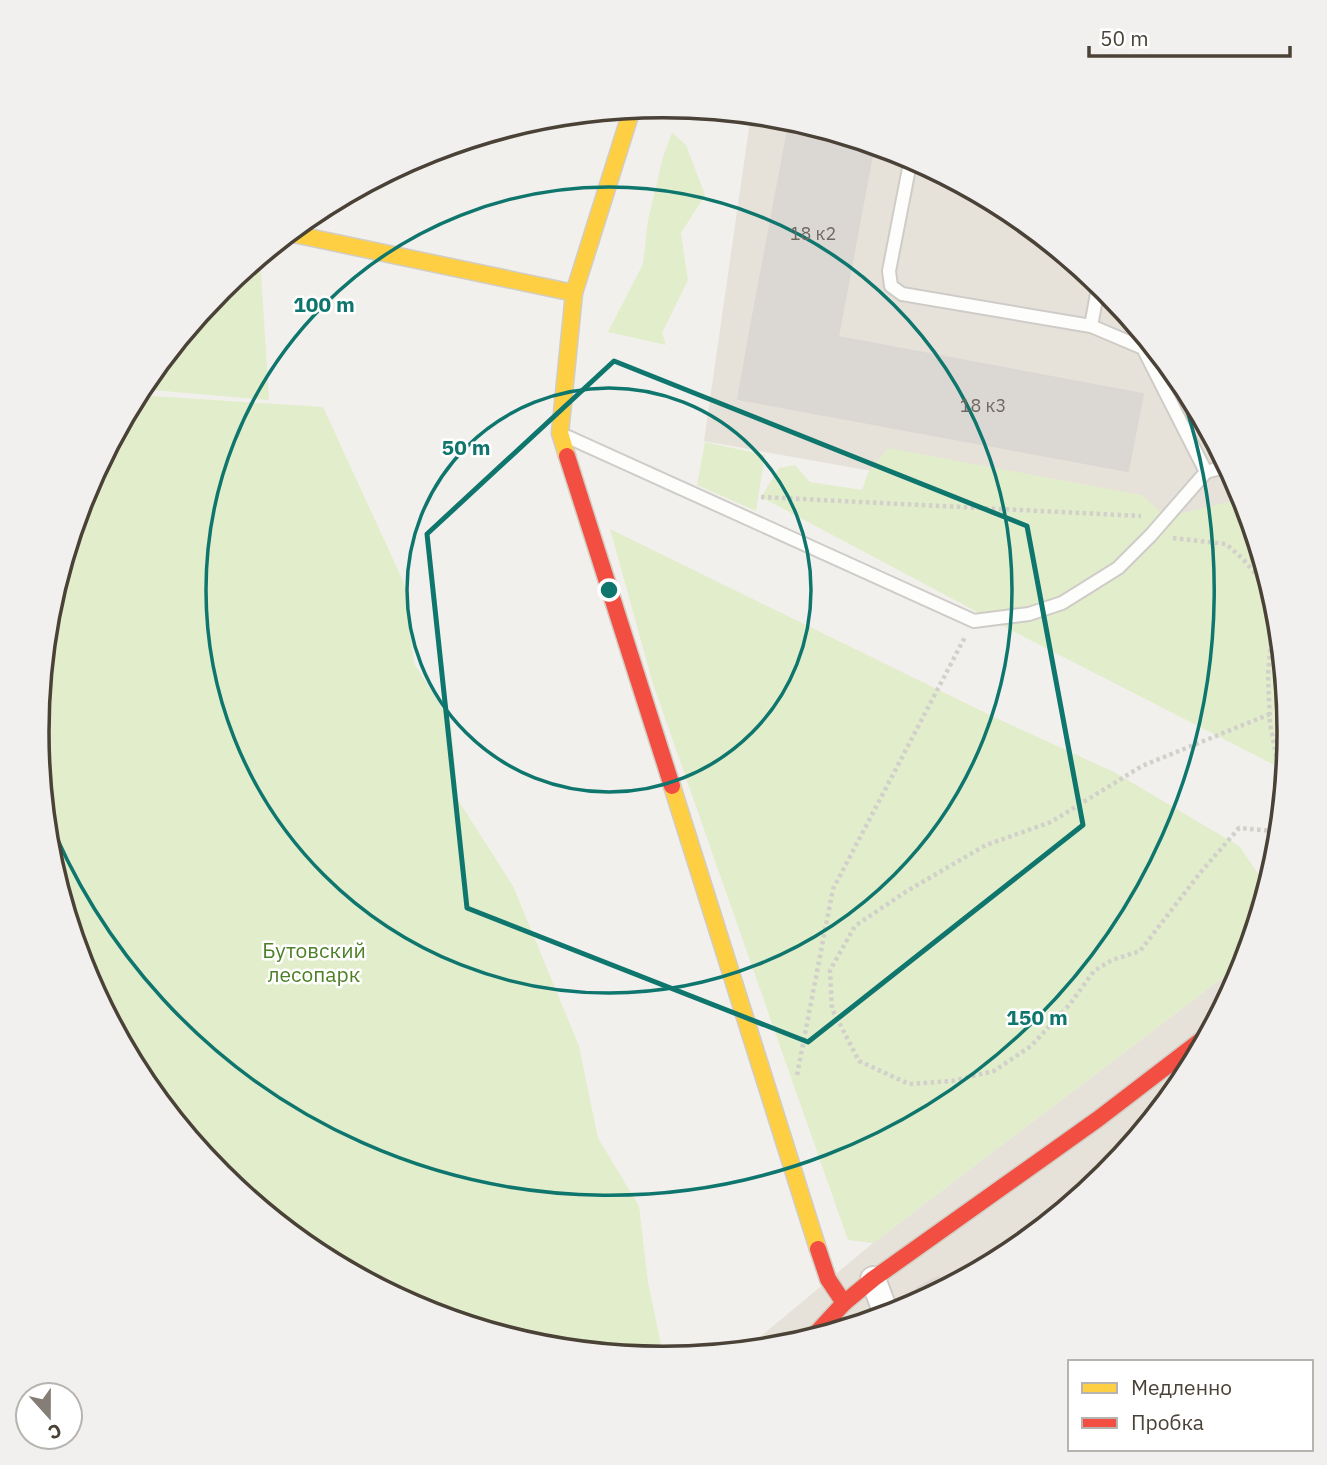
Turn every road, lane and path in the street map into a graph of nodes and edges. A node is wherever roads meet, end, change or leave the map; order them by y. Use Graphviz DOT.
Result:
graph roads {
  1 [pos="629,119"];
  2 [pos="909,169"];
  3 [pos="302,236"];
  4 [pos="574,293"];
  5 [pos="1096,297"];
  6 [pos="1091,326"];
  7 [pos="1143,348"];
  8 [pos="1143,348"];
  9 [pos="560,433"];
  10 [pos="1218,469"];
  11 [pos="1206,472"];
  12 [pos="761,497"];
  13 [pos="1167,517"];
  14 [pos="1151,535"];
  15 [pos="1258,577"];
  16 [pos="974,621"];
  17 [pos="1271,641"];
  18 [pos="1270,714"];
  19 [pos="1277,761"];
  20 [pos="1270,831"];
  21 [pos="1191,1048"];
  22 [pos="797,1075"];
  23 [pos="873,1279"];
  24 [pos="844,1303"];
  25 [pos="883,1306"];
  26 [pos="823,1326"];
  1 -- 4 [label="street"];
  2 -- 6 [label="lane"];
  3 -- 4 [label="street"];
  4 -- 9 [label="street"];
  5 -- 6 [label="lane"];
  6 -- 7 [label="lane"];
  8 -- 11 [label="lane"];
  9 -- 16 [label="lane"];
  9 -- 24 [label="street"];
  10 -- 11 [label="lane"];
  11 -- 13 [label="lane"];
  12 -- 13 [label="path"];
  13 -- 14 [label="lane"];
  14 -- 15 [label="path"];
  14 -- 16 [label="lane"];
  16 -- 22 [label="path"];
  17 -- 18 [label="path"];
  18 -- 19 [label="path"];
  18 -- 20 [label="path"];
  21 -- 23 [label="street"];
  23 -- 24 [label="street"];
  23 -- 25 [label="street"];
  24 -- 26 [label="street"];
}
